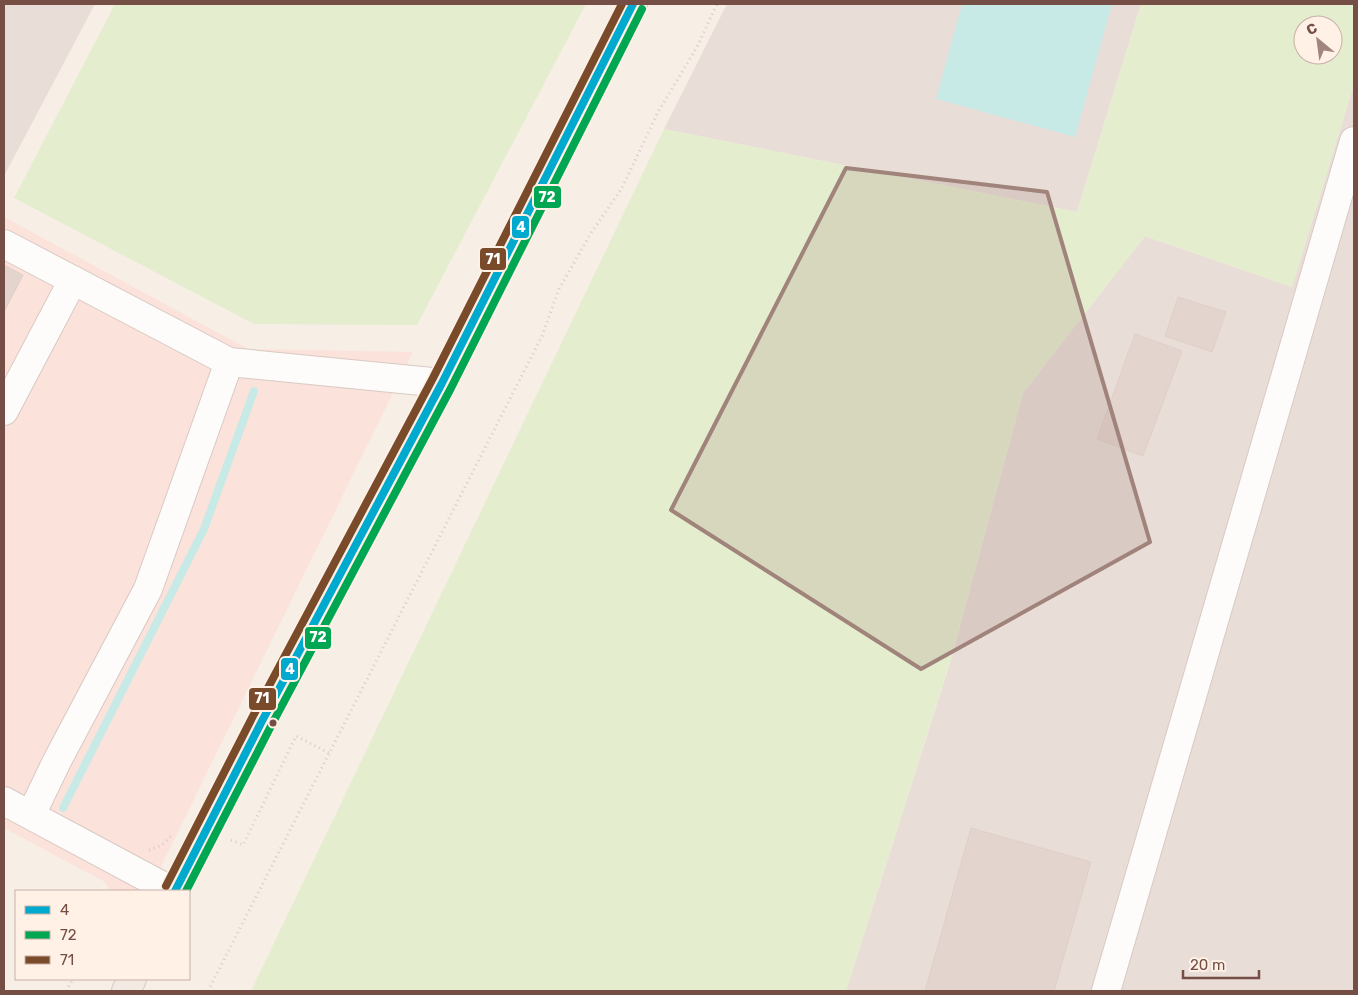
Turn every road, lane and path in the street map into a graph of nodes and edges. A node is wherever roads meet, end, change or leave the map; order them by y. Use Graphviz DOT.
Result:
graph roads {
  1 [pos="717,4"];
  2 [pos="626,11"];
  3 [pos="1354,141"];
  4 [pos="4,244"];
  5 [pos="73,280"];
  6 [pos="229,362"];
  7 [pos="442,383"];
  8 [pos="4,411"];
  9 [pos="4,801"];
  10 [pos="31,815"];
  11 [pos="172,890"];
  12 [pos="175,890"];
  13 [pos="72,980"];
  14 [pos="66,991"];
  15 [pos="208,991"];
  16 [pos="1106,991"];
  1 -- 15 [label="path"];
  2 -- 7 [label="main road"];
  3 -- 16 [label="lane"];
  4 -- 5 [label="lane"];
  5 -- 6 [label="lane"];
  5 -- 8 [label="lane"];
  6 -- 7 [label="lane"];
  6 -- 10 [label="lane"];
  7 -- 12 [label="main road"];
  9 -- 10 [label="lane"];
  10 -- 11 [label="lane"];
  13 -- 14 [label="path"];
}
